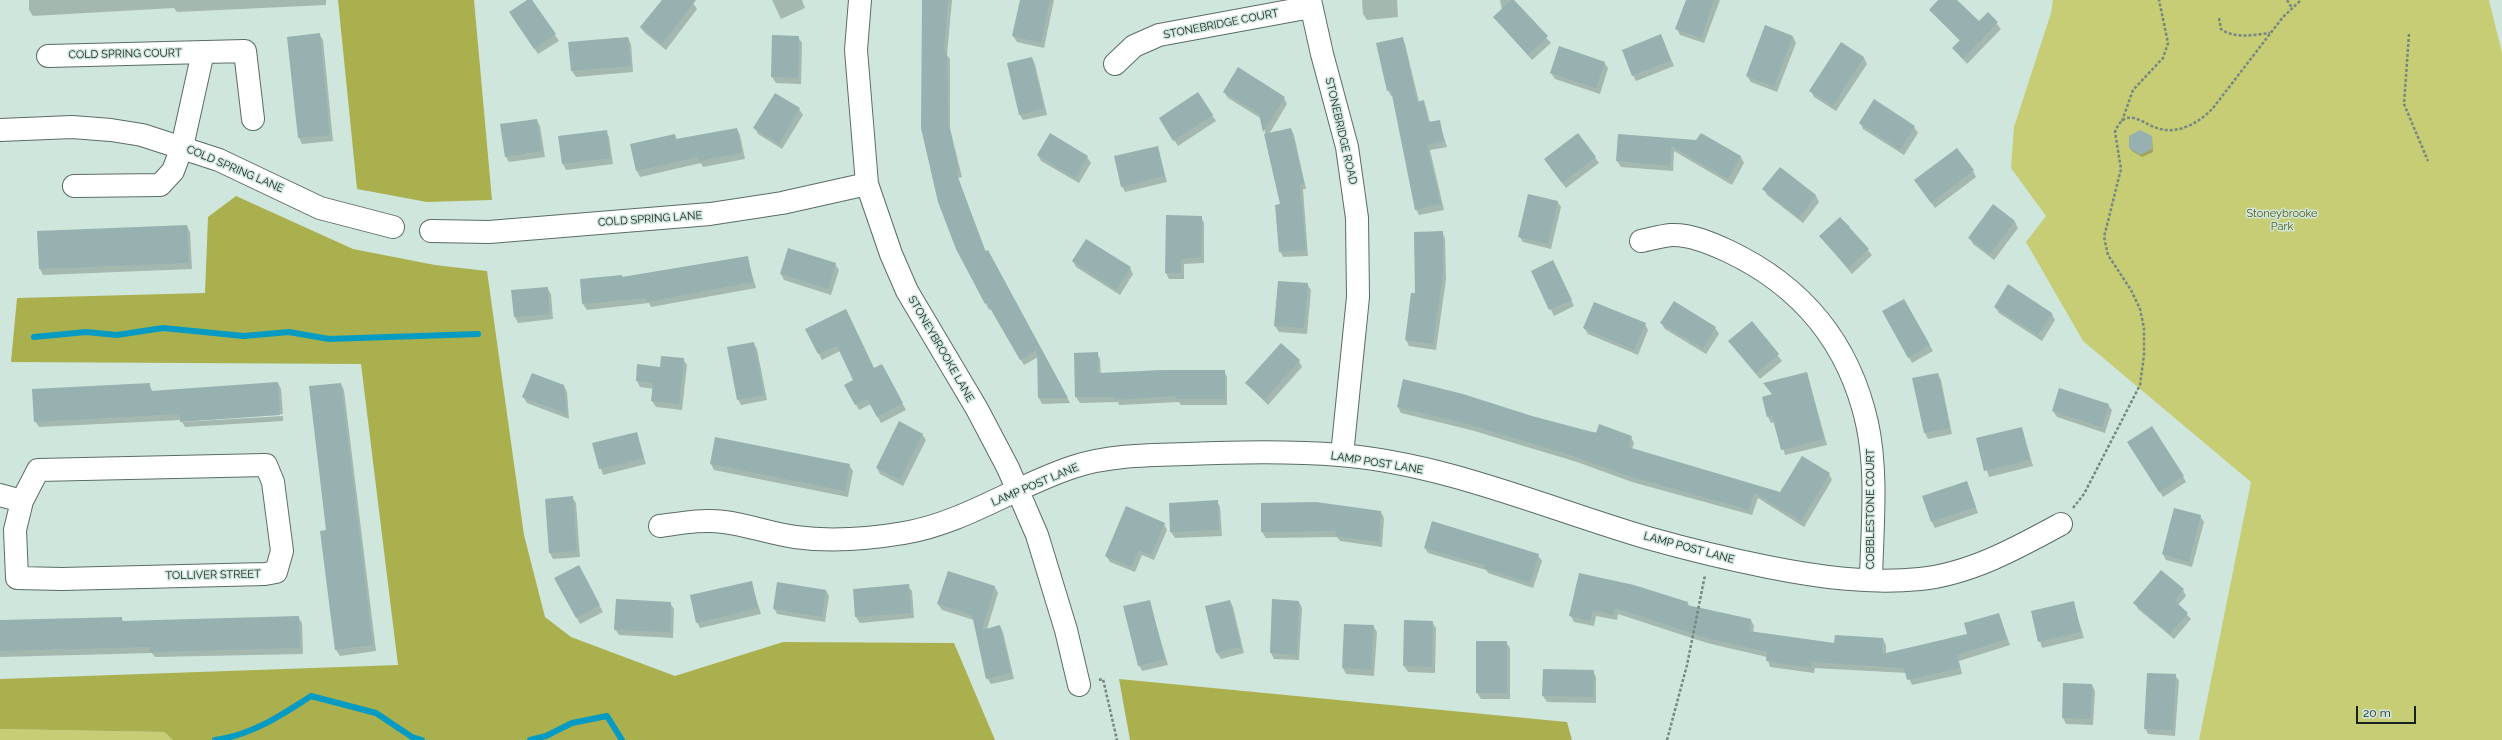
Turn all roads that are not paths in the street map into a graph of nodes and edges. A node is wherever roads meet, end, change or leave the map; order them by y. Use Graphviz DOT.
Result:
graph roads {
  1 [pos="860,0"];
  2 [pos="1310,4"];
  3 [pos="204,52"];
  4 [pos="48,56"];
  5 [pos="1115,64"];
  6 [pos="253,119"];
  7 [pos="0,130"];
  8 [pos="182,147"];
  9 [pos="867,184"];
  10 [pos="74,186"];
  11 [pos="393,227"];
  12 [pos="431,231"];
  13 [pos="1641,241"];
  14 [pos="1342,456"];
  15 [pos="1018,492"];
  16 [pos="0,495"];
  17 [pos="22,501"];
  18 [pos="2061,524"];
  19 [pos="660,526"];
  20 [pos="8,529"];
  21 [pos="1871,580"];
  22 [pos="1079,685"];
  1 -- 9 [label="street, STONEYBROOKE LANE"];
  2 -- 5 [label="street, STONEBRIDGE COURT"];
  2 -- 14 [label="street, STONEBRIDGE ROAD"];
  3 -- 4 [label="street, COLD SPRING COURT"];
  3 -- 6 [label="street, COLD SPRING COURT"];
  3 -- 8 [label="street"];
  7 -- 8 [label="street, COLD SPRING LANE"];
  8 -- 10 [label="street"];
  8 -- 11 [label="street, COLD SPRING LANE"];
  9 -- 12 [label="street, COLD SPRING LANE"];
  9 -- 15 [label="street, STONEYBROOKE LANE"];
  13 -- 21 [label="street, COBBLESTONE COURT"];
  14 -- 15 [label="street, LAMP POST LANE"];
  14 -- 21 [label="street, LAMP POST LANE"];
  15 -- 19 [label="street, LAMP POST LANE"];
  15 -- 22 [label="street, STONEYBROOKE LANE"];
  16 -- 17 [label="street"];
  17 -- 20 [label="street, TOLLIVER STREET"];
  17 -- 20 [label="street, TOLLIVER STREET"];
  18 -- 21 [label="street, LAMP POST LANE"];
}
